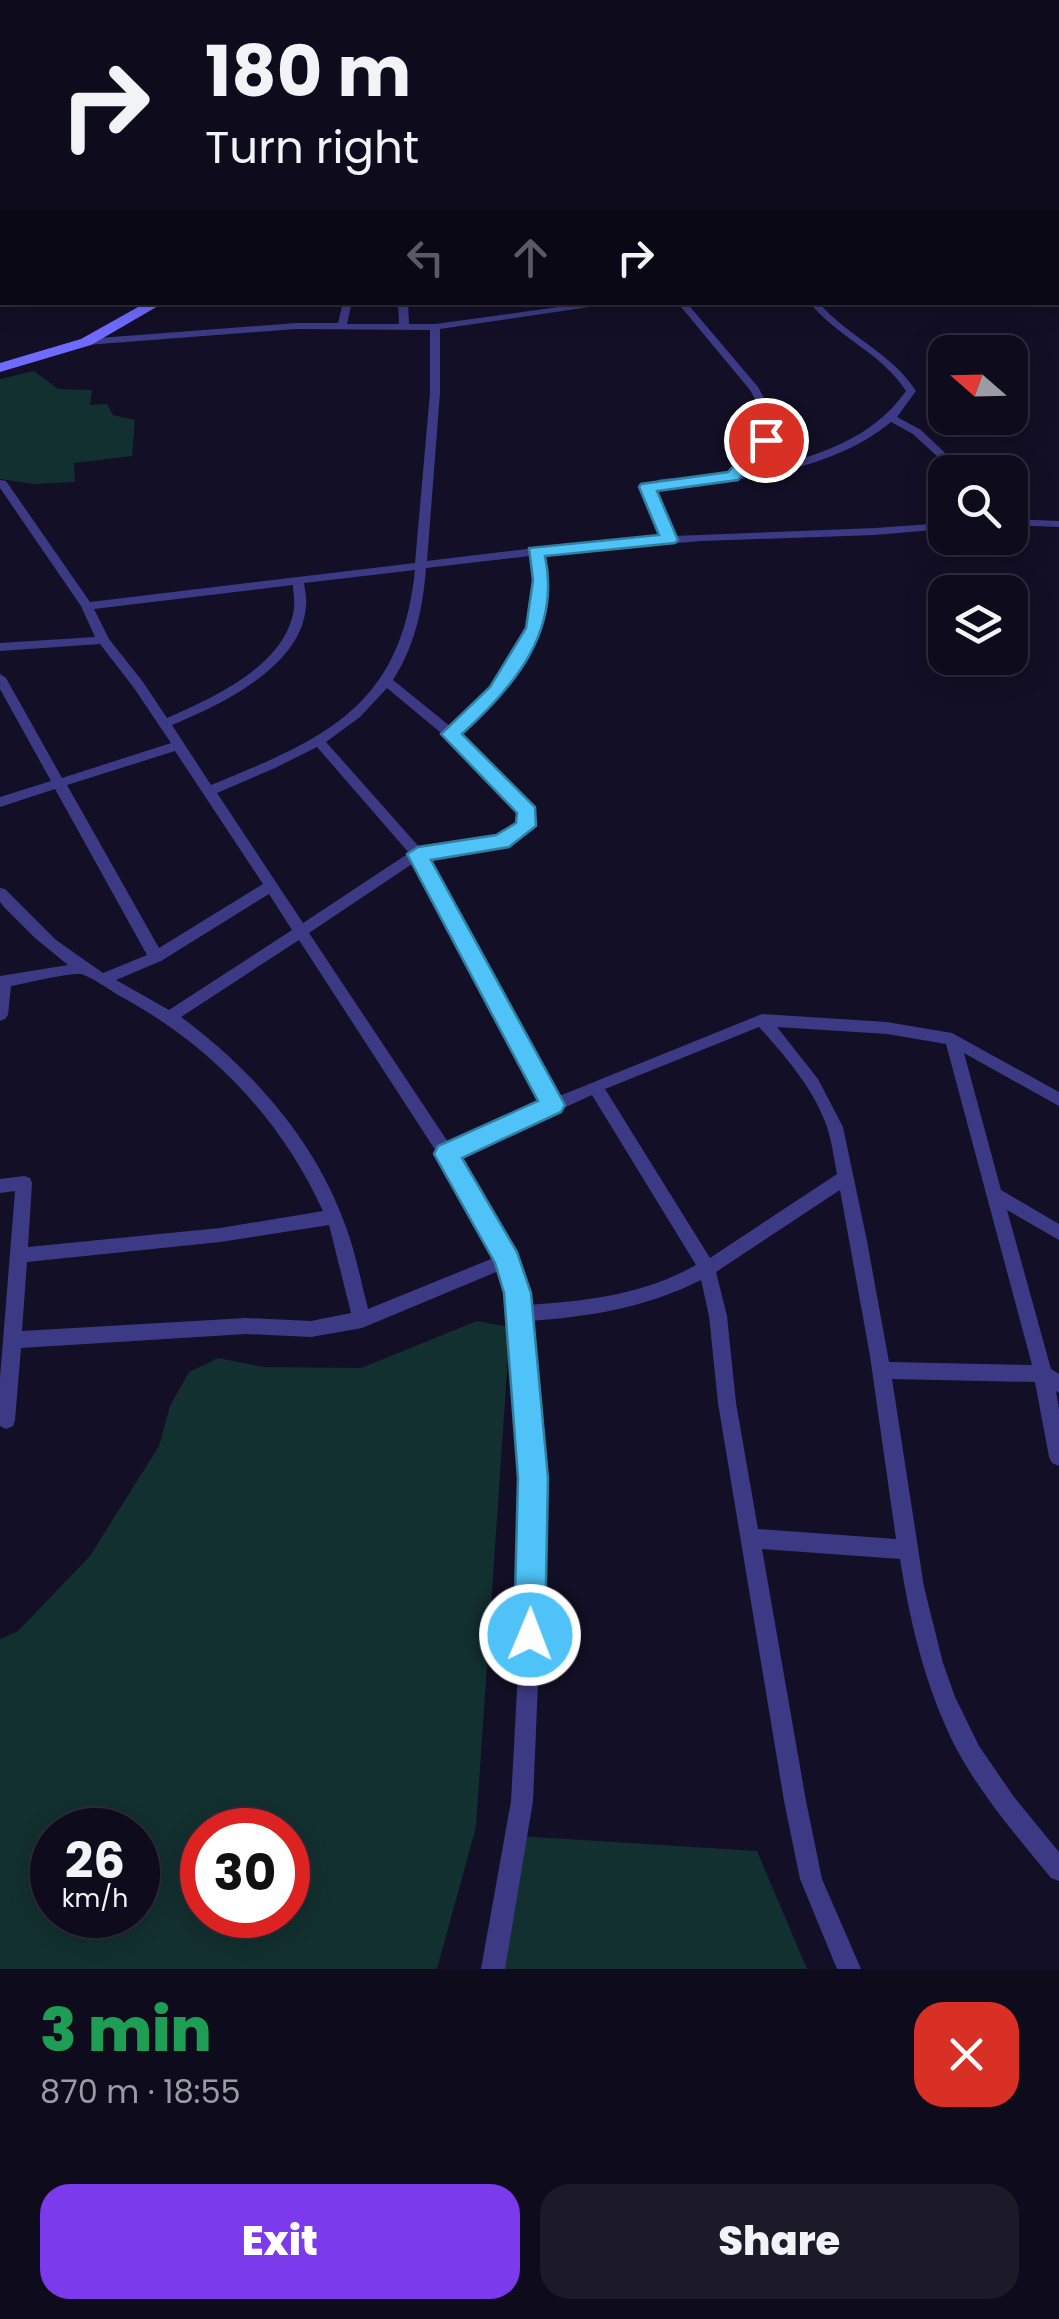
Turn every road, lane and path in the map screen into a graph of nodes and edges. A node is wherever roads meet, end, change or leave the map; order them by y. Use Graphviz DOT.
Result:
graph roads {
  1 [pos="153,305"];
  2 [pos="347,305"];
  3 [pos="403,305"];
  4 [pos="572,305"];
  5 [pos="684,305"];
  6 [pos="815,305"];
  7 [pos="540,307"];
  8 [pos="342,326"];
  9 [pos="404,327"];
  10 [pos="435,328"];
  11 [pos="86,342"];
  12 [pos="0,368"];
  13 [pos="890,417"];
  14 [pos="942,455"];
  15 [pos="733,476"];
  16 [pos="2,483"];
  17 [pos="1028,523"];
  18 [pos="1059,524"];
  19 [pos="928,528"];
  20 [pos="669,540"];
  21 [pos="536,551"];
  22 [pos="420,566"];
  23 [pos="298,580"];
  24 [pos="86,606"];
  25 [pos="103,640"];
  26 [pos="0,647"];
  27 [pos="0,678"];
  28 [pos="386,681"];
  29 [pos="164,724"];
  30 [pos="451,734"];
  31 [pos="320,742"];
  32 [pos="176,746"];
  33 [pos="63,784"];
  34 [pos="209,791"];
  35 [pos="0,802"];
  36 [pos="418,854"];
  37 [pos="271,886"];
  38 [pos="0,894"];
  39 [pos="300,931"];
  40 [pos="156,957"];
  41 [pos="84,968"];
  42 [pos="103,979"];
  43 [pos="2,982"];
  44 [pos="0,1015"];
  45 [pos="170,1017"];
  46 [pos="762,1020"];
  47 [pos="952,1038"];
  48 [pos="595,1086"];
  49 [pos="1059,1100"];
  50 [pos="553,1105"];
  51 [pos="447,1154"];
  52 [pos="846,1177"];
  53 [pos="0,1186"];
  54 [pos="996,1195"];
  55 [pos="334,1217"];
  56 [pos="1059,1232"];
  57 [pos="18,1255"];
  58 [pos="508,1260"];
  59 [pos="706,1267"];
  60 [pos="519,1314"];
  61 [pos="362,1320"];
  62 [pos="12,1340"];
  63 [pos="882,1370"];
  64 [pos="1051,1379"];
  65 [pos="6,1420"];
  66 [pos="1059,1457"];
  67 [pos="749,1538"];
  68 [pos="908,1550"];
  69 [pos="1059,1870"];
  70 [pos="493,1969"];
  71 [pos="849,1969"];
  1 -- 11 [label="street"];
  2 -- 8 [label="street"];
  3 -- 9 [label="street"];
  4 -- 7 [label="street"];
  5 -- 15 [label="street"];
  6 -- 13 [label="street"];
  7 -- 10 [label="street"];
  8 -- 9 [label="street"];
  8 -- 11 [label="street"];
  9 -- 10 [label="street"];
  10 -- 22 [label="street"];
  11 -- 12 [label="street"];
  13 -- 14 [label="street"];
  13 -- 15 [label="street"];
  15 -- 20 [label="street"];
  16 -- 24 [label="street"];
  17 -- 18 [label="street"];
  19 -- 20 [label="street"];
  20 -- 21 [label="street"];
  21 -- 22 [label="street"];
  21 -- 30 [label="street"];
  22 -- 23 [label="street"];
  22 -- 28 [label="street"];
  23 -- 24 [label="street"];
  23 -- 29 [label="street"];
  24 -- 25 [label="street"];
  25 -- 26 [label="street"];
  25 -- 29 [label="street"];
  27 -- 33 [label="street"];
  28 -- 30 [label="street"];
  28 -- 31 [label="street"];
  29 -- 32 [label="street"];
  30 -- 36 [label="street"];
  31 -- 34 [label="street"];
  31 -- 36 [label="street"];
  32 -- 33 [label="street"];
  32 -- 34 [label="street"];
  33 -- 35 [label="street"];
  33 -- 40 [label="street"];
  34 -- 37 [label="street"];
  36 -- 39 [label="street"];
  36 -- 50 [label="street"];
  37 -- 39 [label="street"];
  37 -- 40 [label="street"];
  38 -- 41 [label="street"];
  39 -- 45 [label="street"];
  39 -- 51 [label="street"];
  40 -- 42 [label="street"];
  41 -- 42 [label="street"];
  41 -- 43 [label="street"];
  42 -- 45 [label="street"];
  43 -- 44 [label="street"];
  45 -- 55 [label="street"];
  46 -- 47 [label="street"];
  46 -- 48 [label="street"];
  46 -- 52 [label="street"];
  47 -- 49 [label="street"];
  47 -- 54 [label="street"];
  48 -- 50 [label="street"];
  48 -- 59 [label="street"];
  50 -- 51 [label="street"];
  51 -- 58 [label="street"];
  52 -- 59 [label="street"];
  52 -- 63 [label="street"];
  53 -- 57 [label="street"];
  54 -- 56 [label="street"];
  54 -- 64 [label="street"];
  55 -- 57 [label="street"];
  55 -- 61 [label="street"];
  57 -- 62 [label="street"];
  58 -- 60 [label="street"];
  58 -- 61 [label="street"];
  59 -- 60 [label="street"];
  59 -- 67 [label="street"];
  60 -- 70 [label="street"];
  61 -- 62 [label="street"];
  62 -- 65 [label="street"];
  63 -- 64 [label="street"];
  63 -- 68 [label="street"];
  64 -- 66 [label="street"];
  67 -- 68 [label="street"];
  67 -- 71 [label="street"];
  68 -- 69 [label="street"];
}
